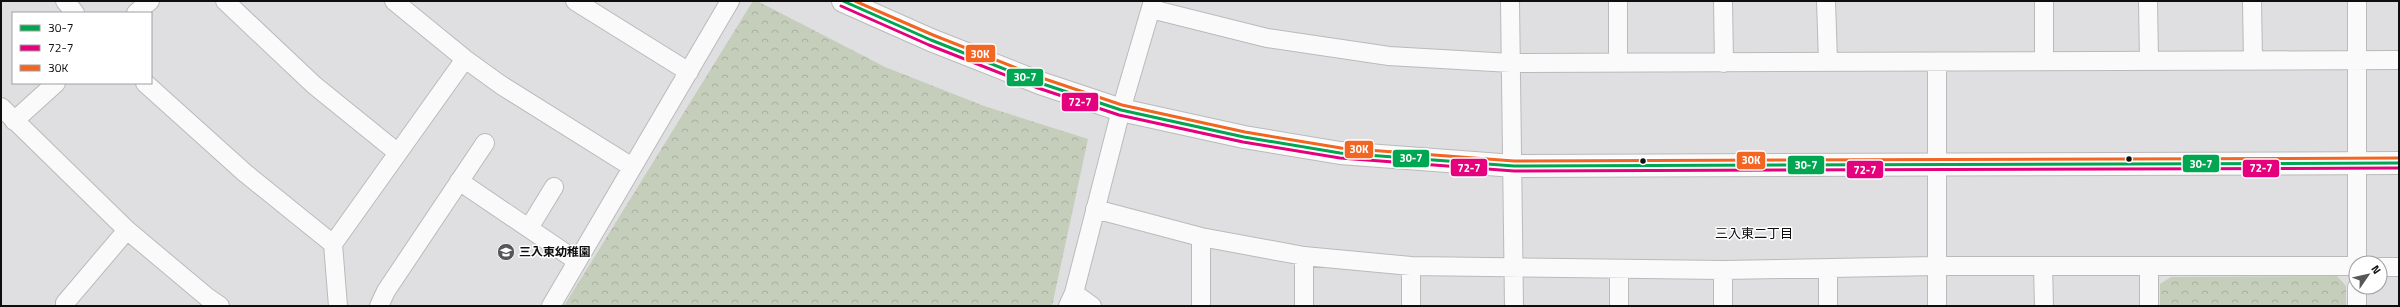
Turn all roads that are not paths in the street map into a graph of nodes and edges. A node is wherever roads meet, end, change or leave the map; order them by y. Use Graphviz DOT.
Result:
graph roads {
  1 [pos="65,1"];
  2 [pos="150,1"];
  3 [pos="225,1"];
  4 [pos="394,1"];
  5 [pos="575,1"];
  6 [pos="730,1"];
  7 [pos="843,1"];
  8 [pos="1510,1"];
  9 [pos="1618,1"];
  10 [pos="1723,1"];
  11 [pos="1826,1"];
  12 [pos="2044,1"];
  13 [pos="2148,1"];
  14 [pos="2252,1"];
  15 [pos="2357,1"];
  16 [pos="1152,5"];
  17 [pos="74,12"];
  18 [pos="137,12"];
  19 [pos="465,59"];
  20 [pos="2253,60"];
  21 [pos="2357,60"];
  22 [pos="2399,60"];
  23 [pos="1618,61"];
  24 [pos="1828,61"];
  25 [pos="2148,61"];
  26 [pos="1511,62"];
  27 [pos="1937,62"];
  28 [pos="2044,62"];
  29 [pos="1724,63"];
  30 [pos="689,72"];
  31 [pos="55,84"];
  32 [pos="146,84"];
  33 [pos="1,107"];
  34 [pos="1121,110"];
  35 [pos="14,121"];
  36 [pos="485,143"];
  37 [pos="398,153"];
  38 [pos="2358,162"];
  39 [pos="2399,163"];
  40 [pos="1936,165"];
  41 [pos="1514,166"];
  42 [pos="632,168"];
  43 [pos="460,181"];
  44 [pos="554,187"];
  45 [pos="1095,210"];
  46 [pos="529,228"];
  47 [pos="127,230"];
  48 [pos="1201,237"];
  49 [pos="333,244"];
  50 [pos="2357,255"];
  51 [pos="1304,256"];
  52 [pos="577,261"];
  53 [pos="1411,266"];
  54 [pos="1937,266"];
  55 [pos="2043,266"];
  56 [pos="2149,266"];
  57 [pos="2348,266"];
  58 [pos="2388,267"];
  59 [pos="2399,267"];
  60 [pos="1514,269"];
  61 [pos="1828,269"];
  62 [pos="1619,270"];
  63 [pos="1723,270"];
  64 [pos="2357,295"];
  65 [pos="1071,299"];
  66 [pos="66,306"];
  67 [pos="220,306"];
  68 [pos="338,306"];
  69 [pos="379,306"];
  70 [pos="551,306"];
  71 [pos="1092,306"];
  72 [pos="1201,306"];
  73 [pos="1304,306"];
  74 [pos="1411,306"];
  75 [pos="1514,306"];
  76 [pos="1619,306"];
  77 [pos="1723,306"];
  78 [pos="1828,306"];
  79 [pos="1937,306"];
  80 [pos="2044,306"];
  81 [pos="2149,306"];
  82 [pos="2357,306"];
  1 -- 17 [label="street"];
  2 -- 18 [label="street"];
  3 -- 37 [label="street"];
  4 -- 19 [label="street"];
  5 -- 30 [label="street"];
  6 -- 30 [label="street"];
  7 -- 34 [label="street"];
  8 -- 26 [label="street"];
  9 -- 23 [label="street"];
  10 -- 29 [label="street"];
  11 -- 24 [label="street"];
  12 -- 28 [label="street"];
  13 -- 25 [label="street"];
  14 -- 20 [label="street"];
  15 -- 21 [label="street"];
  16 -- 26 [label="street"];
  16 -- 34 [label="street"];
  19 -- 37 [label="street"];
  19 -- 42 [label="street"];
  20 -- 21 [label="street"];
  20 -- 25 [label="street"];
  21 -- 22 [label="street"];
  21 -- 38 [label="street"];
  23 -- 26 [label="street"];
  23 -- 29 [label="street"];
  24 -- 27 [label="street"];
  24 -- 29 [label="street"];
  25 -- 28 [label="street"];
  26 -- 41 [label="street"];
  27 -- 28 [label="street"];
  27 -- 40 [label="street"];
  30 -- 42 [label="street"];
  31 -- 35 [label="street"];
  32 -- 49 [label="street"];
  33 -- 35 [label="street"];
  34 -- 41 [label="street"];
  34 -- 45 [label="street"];
  35 -- 47 [label="street"];
  36 -- 43 [label="street"];
  37 -- 49 [label="street"];
  38 -- 39 [label="street"];
  38 -- 40 [label="street"];
  38 -- 50 [label="street"];
  40 -- 41 [label="street"];
  40 -- 54 [label="street"];
  41 -- 60 [label="street"];
  42 -- 52 [label="street"];
  43 -- 46 [label="street"];
  43 -- 69 [label="street"];
  44 -- 46 [label="street"];
  45 -- 48 [label="street"];
  45 -- 65 [label="street"];
  46 -- 52 [label="street"];
  47 -- 66 [label="street"];
  47 -- 67 [label="street"];
  48 -- 51 [label="street"];
  48 -- 72 [label="street"];
  49 -- 68 [label="street"];
  51 -- 53 [label="street"];
  51 -- 73 [label="street"];
  52 -- 70 [label="street"];
  53 -- 60 [label="street"];
  53 -- 74 [label="street"];
  54 -- 55 [label="street"];
  54 -- 61 [label="street"];
  54 -- 79 [label="street"];
  55 -- 56 [label="street"];
  55 -- 80 [label="street"];
  56 -- 57 [label="street"];
  56 -- 81 [label="street"];
  58 -- 59 [label="street"];
  60 -- 62 [label="street"];
  60 -- 75 [label="street"];
  61 -- 63 [label="street"];
  61 -- 78 [label="street"];
  62 -- 63 [label="street"];
  62 -- 76 [label="street"];
  63 -- 77 [label="street"];
  64 -- 82 [label="street"];
  65 -- 71 [label="street"];
}
